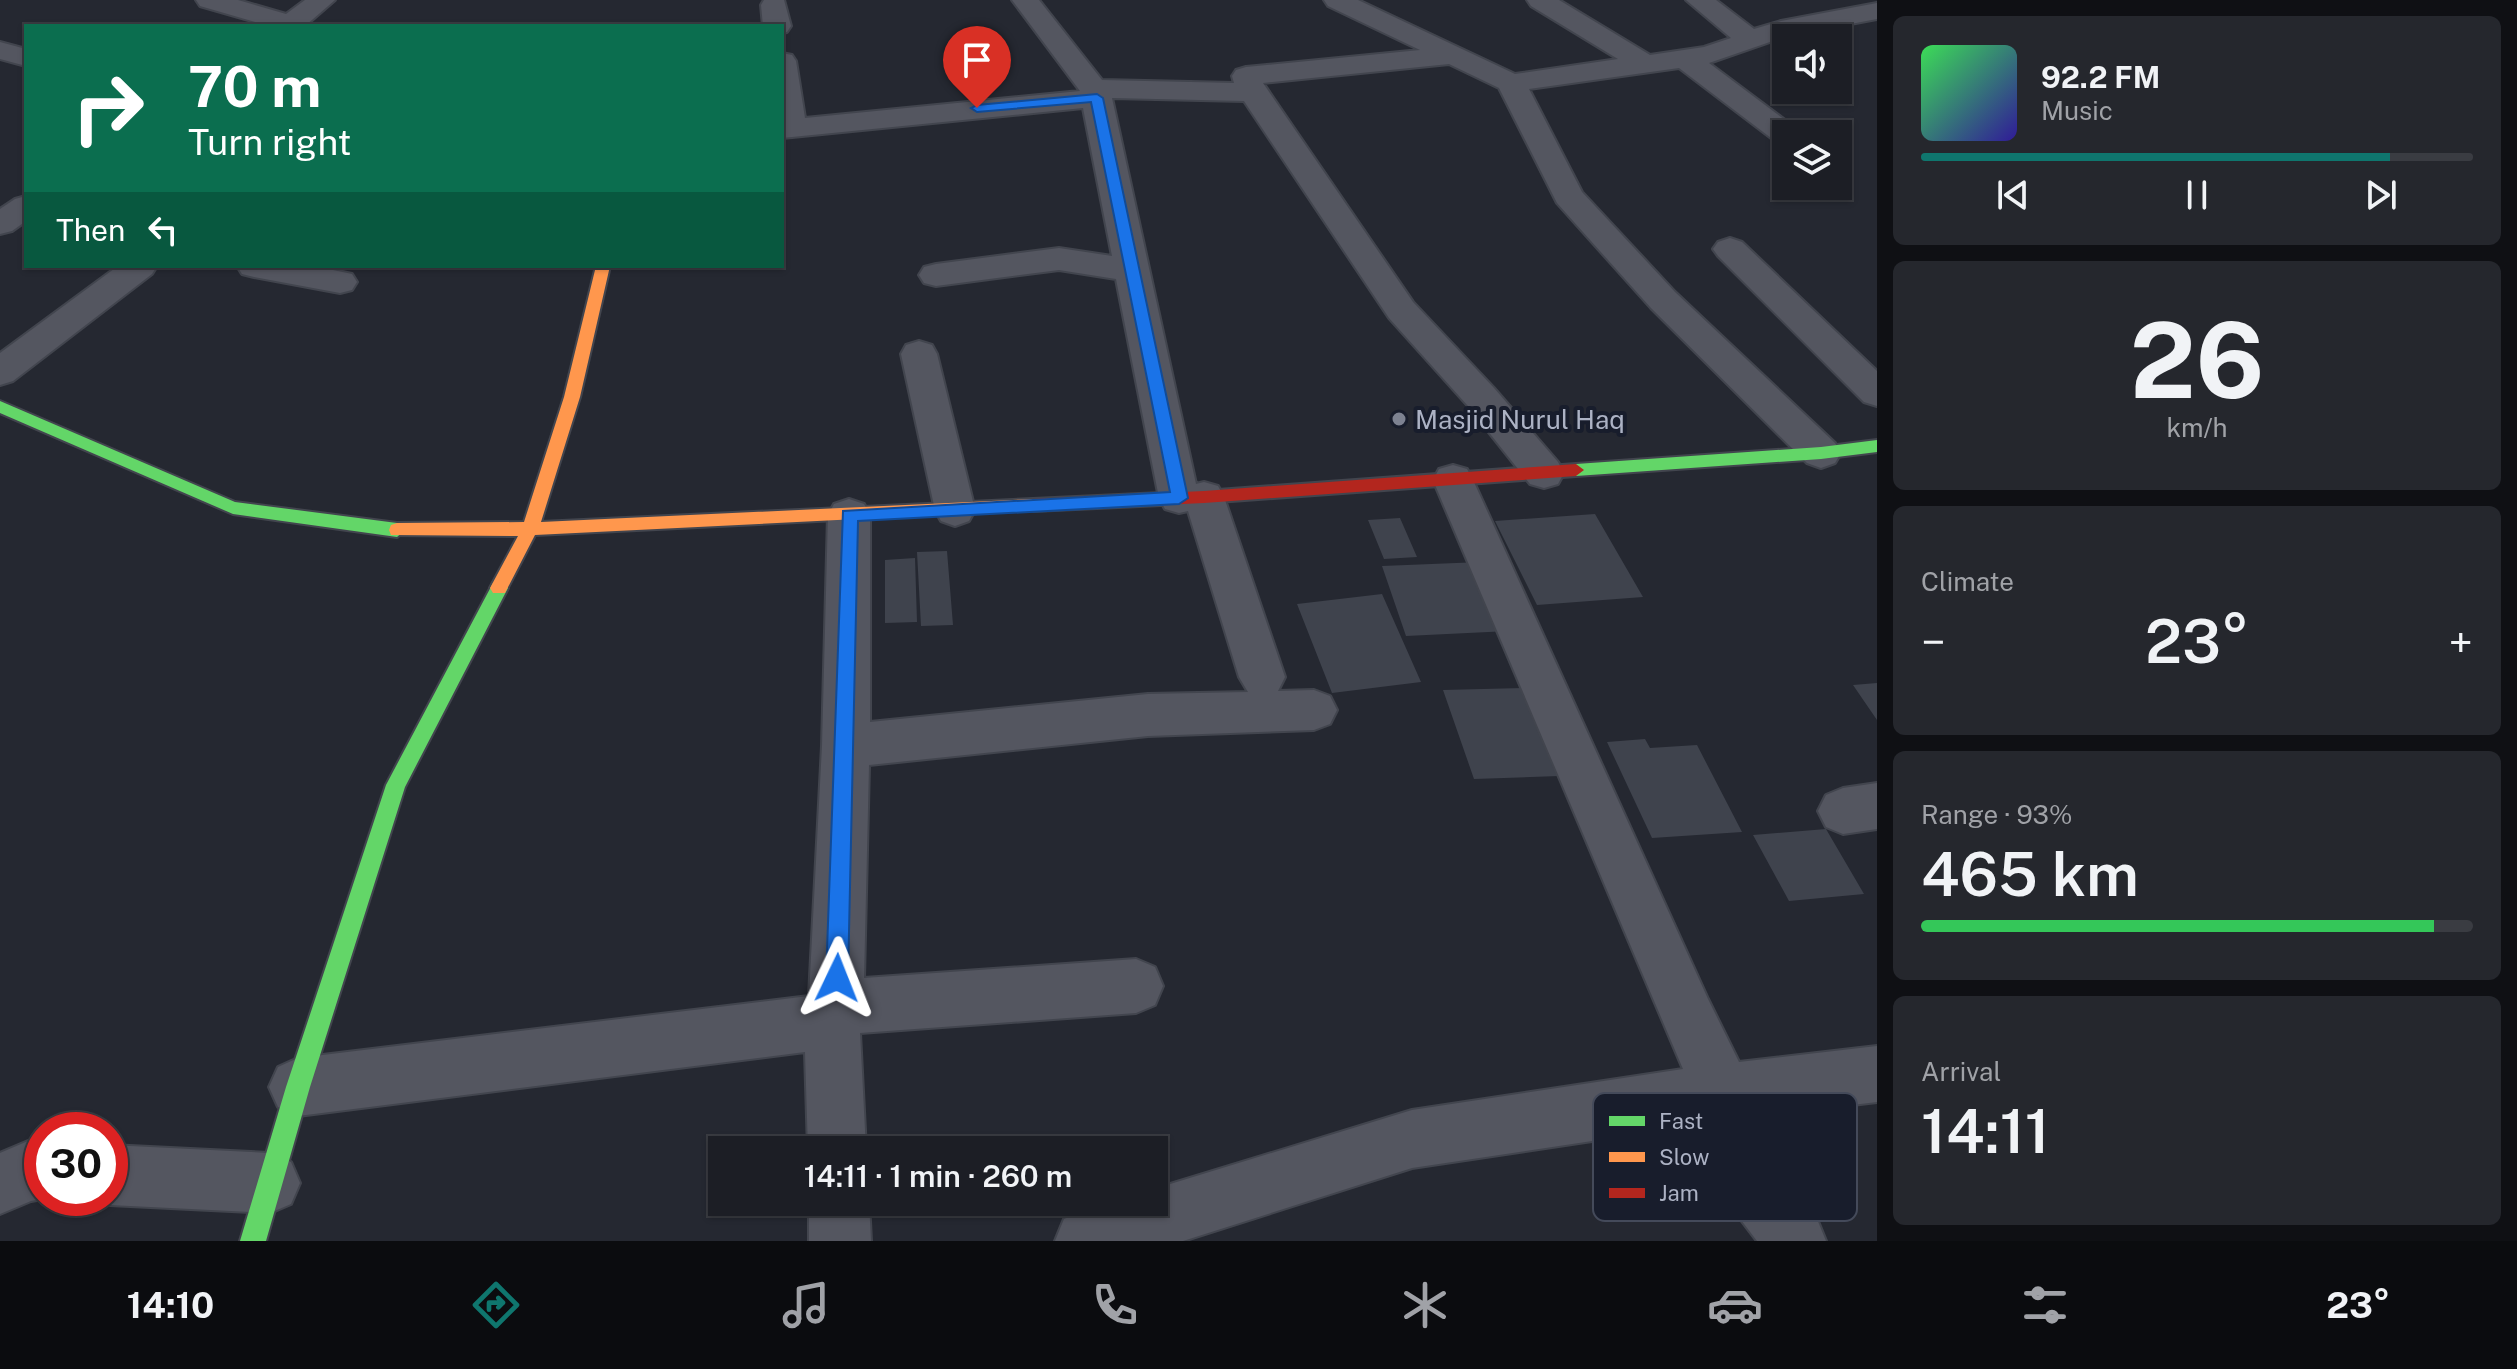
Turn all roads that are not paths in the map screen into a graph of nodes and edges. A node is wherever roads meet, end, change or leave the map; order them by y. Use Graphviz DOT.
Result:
graph roads {
  1 [pos="209,0"];
  2 [pos="322,0"];
  3 [pos="1025,0"];
  4 [pos="1337,0"];
  5 [pos="1540,0"];
  6 [pos="1699,0"];
  7 [pos="1877,11"];
  8 [pos="286,24"];
  9 [pos="290,24"];
  10 [pos="1751,40"];
  11 [pos="0,50"];
  12 [pos="1453,55"];
  13 [pos="24,57"];
  14 [pos="1685,59"];
  15 [pos="1645,64"];
  16 [pos="1510,83"];
  17 [pos="784,88"];
  18 [pos="1252,92"];
  19 [pos="1096,94"];
  20 [pos="1772,124"];
  21 [pos="787,128"];
  22 [pos="24,207"];
  23 [pos="0,224"];
  24 [pos="1730,249"];
  25 [pos="137,268"];
  26 [pos="265,268"];
  27 [pos="603,268"];
  28 [pos="1132,270"];
  29 [pos="936,275"];
  30 [pos="340,282"];
  31 [pos="919,354"];
  32 [pos="0,372"];
  33 [pos="1877,393"];
  34 [pos="0,407"];
  35 [pos="1877,446"];
  36 [pos="1821,453"];
  37 [pos="1544,473"];
  38 [pos="1453,480"];
  39 [pos="1191,497"];
  40 [pos="955,510"];
  41 [pos="849,515"];
  42 [pos="530,529"];
  43 [pos="1262,677"];
  44 [pos="1314,710"];
  45 [pos="846,746"];
  46 [pos="1136,986"];
  47 [pos="834,1014"];
  48 [pos="1877,1074"];
  49 [pos="298,1087"];
  50 [pos="1704,1093"];
  51 [pos="1720,1093"];
  52 [pos="1593,1112"];
  53 [pos="837,1136"];
  54 [pos="24,1173"];
  55 [pos="128,1176"];
  56 [pos="270,1183"];
  57 [pos="0,1184"];
  58 [pos="839,1216"];
  59 [pos="1783,1221"];
  60 [pos="253,1241"];
  61 [pos="840,1241"];
  62 [pos="1086,1241"];
  63 [pos="1795,1241"];
  1 -- 8 [label="street"];
  2 -- 9 [label="street"];
  3 -- 19 [label="street"];
  4 -- 12 [label="street"];
  5 -- 15 [label="street"];
  6 -- 10 [label="street"];
  7 -- 10 [label="street"];
  10 -- 14 [label="street"];
  11 -- 13 [label="street"];
  12 -- 16 [label="street"];
  12 -- 18 [label="street"];
  14 -- 15 [label="street"];
  14 -- 20 [label="street"];
  15 -- 16 [label="street"];
  16 -- 36 [label="street"];
  17 -- 21 [label="street"];
  18 -- 19 [label="street"];
  18 -- 37 [label="street"];
  19 -- 21 [label="street"];
  19 -- 28 [label="street"];
  22 -- 23 [label="street"];
  24 -- 33 [label="street"];
  25 -- 32 [label="street"];
  26 -- 30 [label="street"];
  27 -- 42 [label="street"];
  28 -- 29 [label="street"];
  28 -- 39 [label="street"];
  31 -- 40 [label="street"];
  34 -- 42 [label="street"];
  35 -- 36 [label="street"];
  36 -- 37 [label="street"];
  37 -- 38 [label="street"];
  38 -- 39 [label="street"];
  38 -- 50 [label="street"];
  39 -- 40 [label="street"];
  39 -- 43 [label="street"];
  40 -- 41 [label="street"];
  41 -- 42 [label="street"];
  41 -- 45 [label="street"];
  42 -- 49 [label="street"];
  44 -- 45 [label="street"];
  45 -- 47 [label="street"];
  46 -- 47 [label="street"];
  47 -- 49 [label="street"];
  47 -- 53 [label="street"];
  48 -- 51 [label="street"];
  49 -- 56 [label="street"];
  52 -- 62 [label="street"];
  54 -- 57 [label="street"];
  55 -- 56 [label="street"];
  56 -- 60 [label="street"];
  58 -- 61 [label="street"];
  59 -- 63 [label="street"];
}
